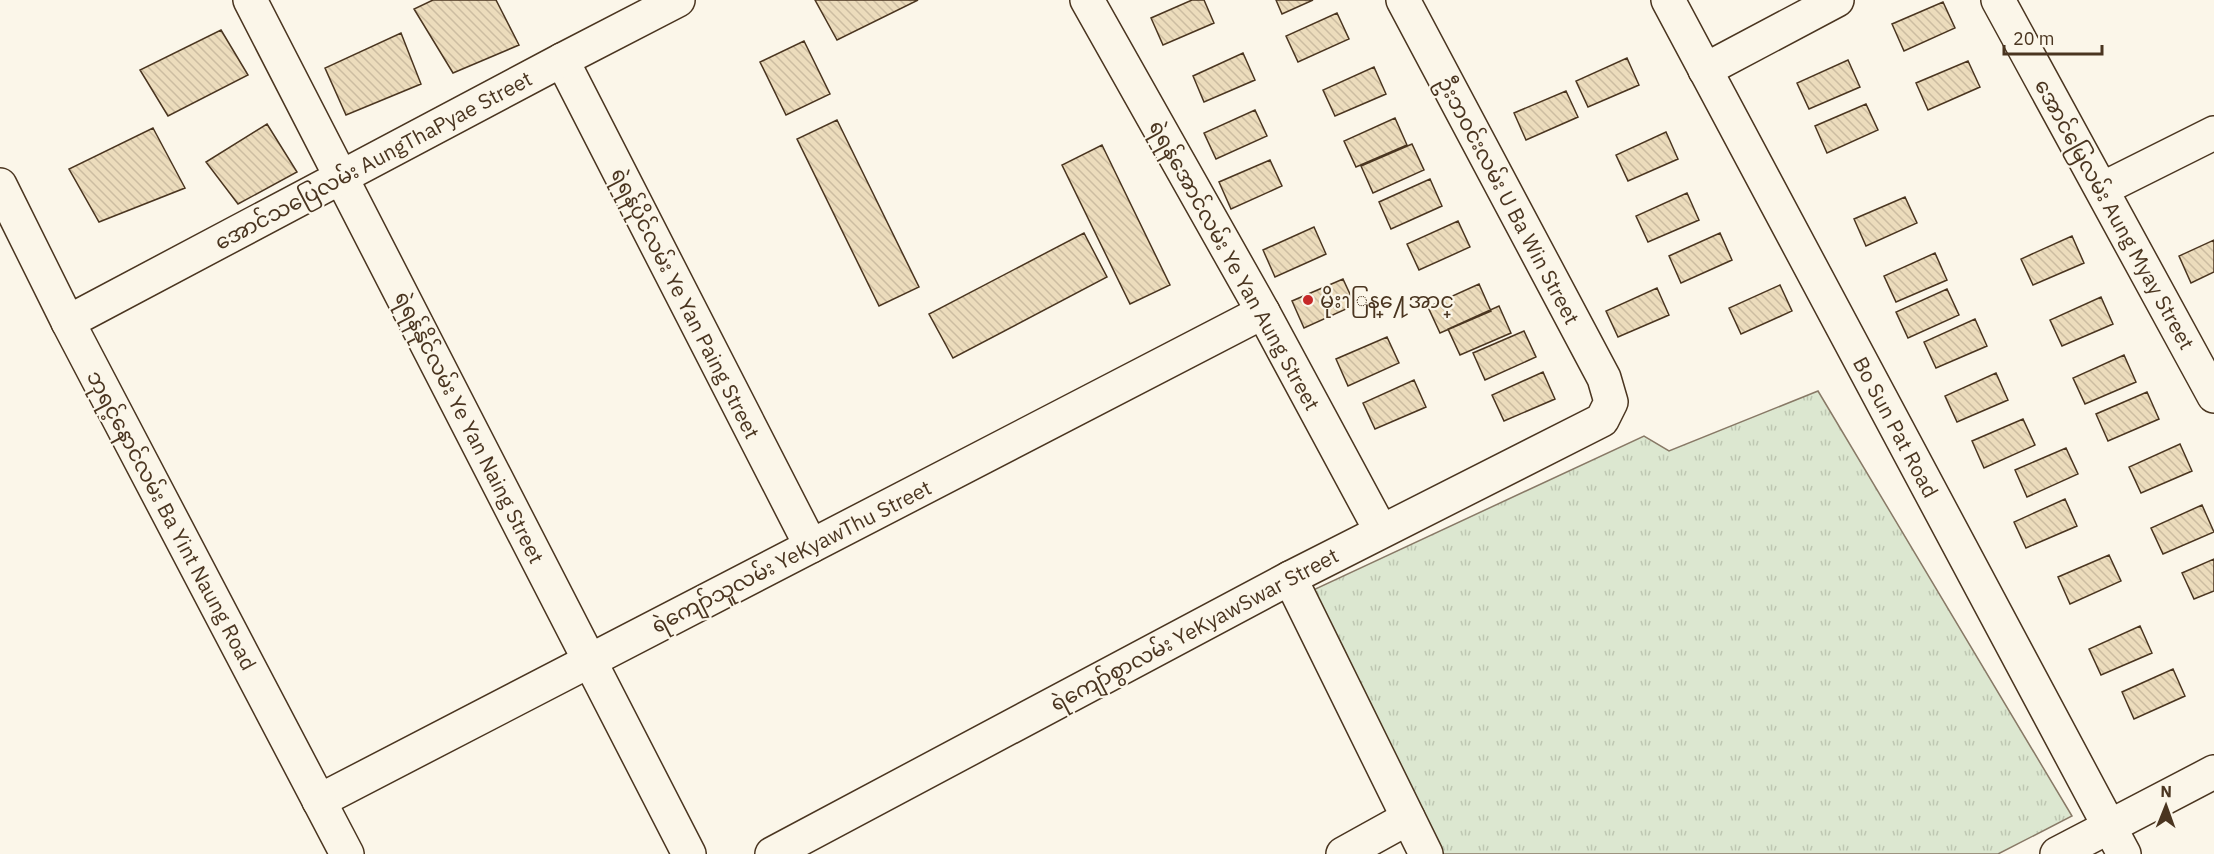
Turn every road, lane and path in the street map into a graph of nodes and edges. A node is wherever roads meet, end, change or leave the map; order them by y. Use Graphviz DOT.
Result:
graph roads {
  1 [pos="250,0"];
  2 [pos="678,0"];
  3 [pos="1087,0"];
  4 [pos="1403,0"];
  5 [pos="1668,0"];
  6 [pos="1837,0"];
  7 [pos="1998,0"];
  8 [pos="562,60"];
  9 [pos="1705,70"];
  10 [pos="2214,133"];
  11 [pos="342,177"];
  12 [pos="0,185"];
  13 [pos="2102,189"];
  14 [pos="1263,312"];
  15 [pos="68,322"];
  16 [pos="2214,396"];
  17 [pos="1611,402"];
  18 [pos="1381,531"];
  19 [pos="810,546"];
  20 [pos="1290,578"];
  21 [pos="590,660"];
  22 [pos="2214,772"];
  23 [pos="319,801"];
  24 [pos="1408,818"];
  25 [pos="2116,840"];
  26 [pos="347,854"];
  27 [pos="689,854"];
  28 [pos="772,854"];
  29 [pos="1343,854"];
  30 [pos="1426,854"];
  31 [pos="2057,854"];
  1 -- 11 [label="street, ရဲရန်နိုင်လမ်း Ye Yan Naing Street"];
  2 -- 8 [label="street, အောင်သပြေလမ်း AungThaPyae Street"];
  3 -- 14 [label="street, ရဲရန်အောင်လမ်း Ye Yan Aung Street"];
  4 -- 17 [label="street, ဦးဘဝင်းလမ်း U Ba Win Street"];
  5 -- 9 [label="street, Bo Sun Pat Road"];
  6 -- 9 [label="street"];
  7 -- 13 [label="street, အောင်မြေလမ်း Aung Myay Street"];
  8 -- 11 [label="street, အောင်သပြေလမ်း AungThaPyae Street"];
  8 -- 19 [label="street, ရဲရန်ပိုင်လမ်း Ye Yan Paing Street"];
  9 -- 25 [label="street, Bo Sun Pat Road"];
  10 -- 13 [label="street"];
  11 -- 15 [label="street, အောင်သပြေလမ်း AungThaPyae Street"];
  11 -- 21 [label="street, ရဲရန်နိုင်လမ်း Ye Yan Naing Street"];
  12 -- 15 [label="street, ဘုရင့်နောင်လမ်း Ba Yint Naung Road"];
  13 -- 16 [label="street, အောင်မြေလမ်း Aung Myay Street"];
  14 -- 18 [label="street, ရဲရန်အောင်လမ်း Ye Yan Aung Street"];
  14 -- 19 [label="street, ရဲကျော်သူလမ်း YeKyawThu Street"];
  15 -- 23 [label="street, ဘုရင့်နောင်လမ်း Ba Yint Naung Road"];
  17 -- 18 [label="street, ရဲကျော်စွာလမ်း YeKyawSwar Street"];
  18 -- 20 [label="street, ရဲကျော်စွာလမ်း YeKyawSwar Street"];
  19 -- 21 [label="street, ရဲကျော်သူလမ်း YeKyawThu Street"];
  20 -- 24 [label="street"];
  20 -- 28 [label="street, ရဲကျော်စွာလမ်း YeKyawSwar Street"];
  21 -- 23 [label="street, ရဲကျော်သူလမ်း YeKyawThu Street"];
  21 -- 27 [label="street, ရဲရန်နိုင်လမ်း Ye Yan Naing Street"];
  22 -- 25 [label="street"];
  23 -- 26 [label="street, ဘုရင့်နောင်လမ်း Ba Yint Naung Road"];
  24 -- 29 [label="street"];
  24 -- 30 [label="street"];
  25 -- 31 [label="street"];
}
